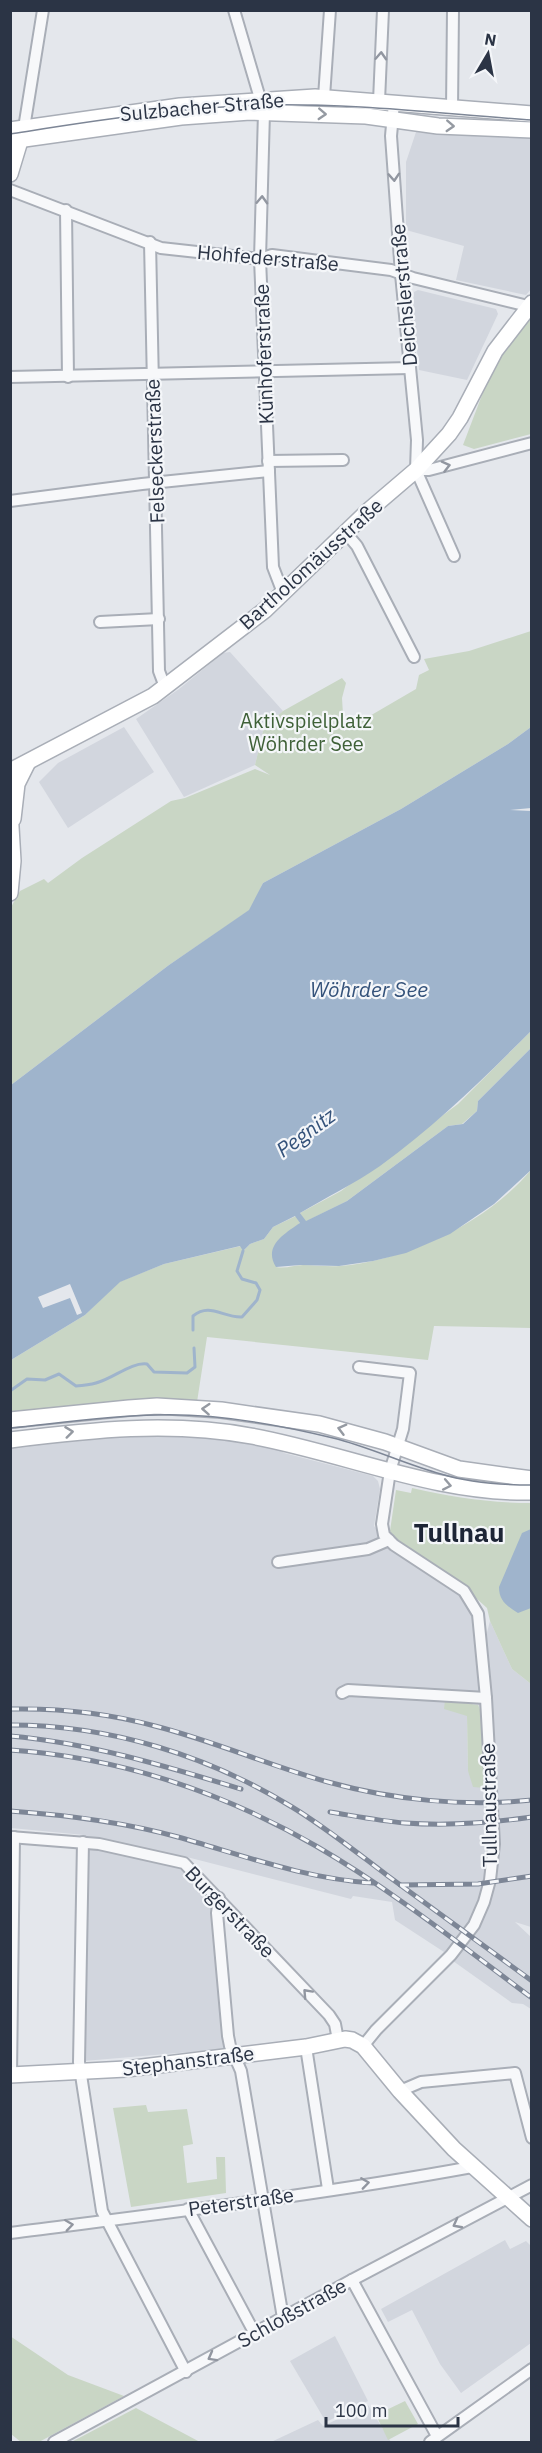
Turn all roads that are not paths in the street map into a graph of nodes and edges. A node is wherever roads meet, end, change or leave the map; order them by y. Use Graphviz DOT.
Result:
graph roads {
  1 [pos="43,10"];
  2 [pos="234,10"];
  3 [pos="330,10"];
  4 [pos="383,10"];
  5 [pos="453,10"];
  6 [pos="324,97"];
  7 [pos="262,106"];
  8 [pos="389,108"];
  9 [pos="452,109"];
  10 [pos="531,114"];
  11 [pos="531,130"];
  12 [pos="16,135"];
  13 [pos="10,174"];
  14 [pos="10,190"];
  15 [pos="66,210"];
  16 [pos="150,242"];
  17 [pos="260,259"];
  18 [pos="401,274"];
  19 [pos="531,306"];
  20 [pos="410,368"];
  21 [pos="264,372"];
  22 [pos="152,375"];
  23 [pos="10,377"];
  24 [pos="68,377"];
  25 [pos="531,443"];
  26 [pos="343,460"];
  27 [pos="268,466"];
  28 [pos="416,470"];
  29 [pos="155,484"];
  30 [pos="10,501"];
  31 [pos="346,533"];
  32 [pos="454,556"];
  33 [pos="283,593"];
  34 [pos="159,619"];
  35 [pos="100,622"];
  36 [pos="414,657"];
  37 [pos="170,684"];
  38 [pos="30,759"];
  39 [pos="10,761"];
  40 [pos="10,771"];
  41 [pos="10,810"];
  42 [pos="12,829"];
  43 [pos="10,893"];
  44 [pos="359,1367"];
  45 [pos="10,1420"];
  46 [pos="10,1440"];
  47 [pos="398,1446"];
  48 [pos="390,1471"];
  49 [pos="531,1479"];
  50 [pos="531,1492"];
  51 [pos="389,1540"];
  52 [pos="278,1562"];
  53 [pos="342,1692"];
  54 [pos="486,1698"];
  55 [pos="12,1837"];
  56 [pos="83,1842"];
  57 [pos="219,1898"];
  58 [pos="338,2040"];
  59 [pos="363,2046"];
  60 [pos="306,2047"];
  61 [pos="235,2056"];
  62 [pos="80,2073"];
  63 [pos="11,2075"];
  64 [pos="400,2091"];
  65 [pos="531,2138"];
  66 [pos="472,2167"];
  67 [pos="531,2185"];
  68 [pos="328,2189"];
  69 [pos="510,2198"];
  70 [pos="263,2201"];
  71 [pos="188,2208"];
  72 [pos="531,2219"];
  73 [pos="105,2220"];
  74 [pos="10,2233"];
  75 [pos="352,2280"];
  76 [pos="283,2318"];
  77 [pos="255,2334"];
  78 [pos="531,2369"];
  79 [pos="186,2372"];
  80 [pos="434,2439"];
  81 [pos="54,2442"];
  1 -- 12 [label="street"];
  2 -- 7 [label="street, Künhoferstraße"];
  3 -- 6 [label="street"];
  8 -- 4 [label="street, Deichslerstraße, one-way"];
  5 -- 9 [label="street"];
  6 -- 7 [label="main road, Sulzbacher Straße"];
  6 -- 8 [label="main road, Sulzbacher Straße"];
  7 -- 8 [label="main road, Sulzbacher Straße, one-way"];
  7 -- 12 [label="main road, Sulzbacher Straße"];
  17 -- 7 [label="street, Künhoferstraße, one-way"];
  8 -- 9 [label="main road, Sulzbacher Straße"];
  8 -- 11 [label="main road, Sulzbacher Straße, one-way"];
  8 -- 18 [label="street, Deichslerstraße, one-way"];
  9 -- 10 [label="main road, Sulzbacher Straße"];
  12 -- 13 [label="main road"];
  14 -- 15 [label="street, Hohfederstraße"];
  15 -- 16 [label="street, Hohfederstraße"];
  15 -- 24 [label="street"];
  16 -- 17 [label="street, Hohfederstraße"];
  16 -- 22 [label="street, Felseckerstraße"];
  17 -- 18 [label="street, Hohfederstraße"];
  17 -- 21 [label="street, Künhoferstraße"];
  18 -- 19 [label="street, Hohfederstraße"];
  18 -- 20 [label="street, Deichslerstraße"];
  19 -- 28 [label="main road, Bartholomäusstraße"];
  20 -- 21 [label="street"];
  20 -- 28 [label="street, Deichslerstraße"];
  21 -- 22 [label="street"];
  21 -- 27 [label="street, Künhoferstraße"];
  22 -- 24 [label="street"];
  22 -- 29 [label="street, Felseckerstraße"];
  23 -- 24 [label="street"];
  28 -- 25 [label="street, one-way"];
  26 -- 27 [label="street"];
  27 -- 29 [label="street"];
  27 -- 33 [label="street, Künhoferstraße"];
  28 -- 31 [label="main road, Bartholomäusstraße"];
  28 -- 32 [label="street"];
  29 -- 30 [label="street"];
  29 -- 34 [label="street, Felseckerstraße"];
  31 -- 33 [label="main road, Bartholomäusstraße"];
  31 -- 36 [label="street"];
  33 -- 37 [label="main road, Bartholomäusstraße"];
  34 -- 35 [label="street"];
  34 -- 37 [label="street, Felseckerstraße"];
  37 -- 38 [label="main road, Bartholomäusstraße"];
  38 -- 39 [label="main road"];
  38 -- 40 [label="main road, Bartholomäusstraße"];
  38 -- 42 [label="main road"];
  41 -- 42 [label="main road"];
  42 -- 43 [label="main road"];
  44 -- 47 [label="street"];
  47 -- 45 [label="main road, one-way"];
  46 -- 48 [label="main road, one-way"];
  47 -- 48 [label="street"];
  47 -- 49 [label="main road"];
  48 -- 50 [label="main road, one-way"];
  48 -- 51 [label="street"];
  51 -- 52 [label="street"];
  51 -- 54 [label="street, Tullnaustraße"];
  53 -- 54 [label="street"];
  54 -- 59 [label="street, Tullnaustraße"];
  55 -- 56 [label="street, Burgerstraße"];
  55 -- 63 [label="street"];
  56 -- 57 [label="street, Burgerstraße"];
  56 -- 62 [label="street"];
  58 -- 57 [label="street, Burgerstraße, one-way"];
  57 -- 61 [label="street"];
  58 -- 59 [label="main road, Stephanstraße"];
  58 -- 60 [label="main road, Stephanstraße"];
  59 -- 64 [label="main road"];
  60 -- 61 [label="main road, Stephanstraße"];
  60 -- 68 [label="street"];
  61 -- 62 [label="main road, Stephanstraße"];
  61 -- 70 [label="street"];
  62 -- 63 [label="main road, Stephanstraße"];
  62 -- 73 [label="street"];
  64 -- 65 [label="street"];
  64 -- 66 [label="main road"];
  68 -- 66 [label="street, Peterstraße, one-way"];
  66 -- 69 [label="main road"];
  67 -- 69 [label="street, Schloßstraße"];
  68 -- 70 [label="street, Peterstraße"];
  69 -- 72 [label="main road"];
  69 -- 75 [label="street, Schloßstraße, one-way"];
  70 -- 71 [label="street, Peterstraße"];
  70 -- 76 [label="street"];
  71 -- 73 [label="street, Peterstraße"];
  71 -- 77 [label="street"];
  74 -- 73 [label="street, Peterstraße, one-way"];
  73 -- 79 [label="street"];
  75 -- 76 [label="street, Schloßstraße"];
  75 -- 80 [label="street"];
  76 -- 77 [label="street, Schloßstraße"];
  77 -- 79 [label="street, Schloßstraße, one-way"];
  78 -- 80 [label="street"];
  79 -- 81 [label="street, Schloßstraße"];
}
